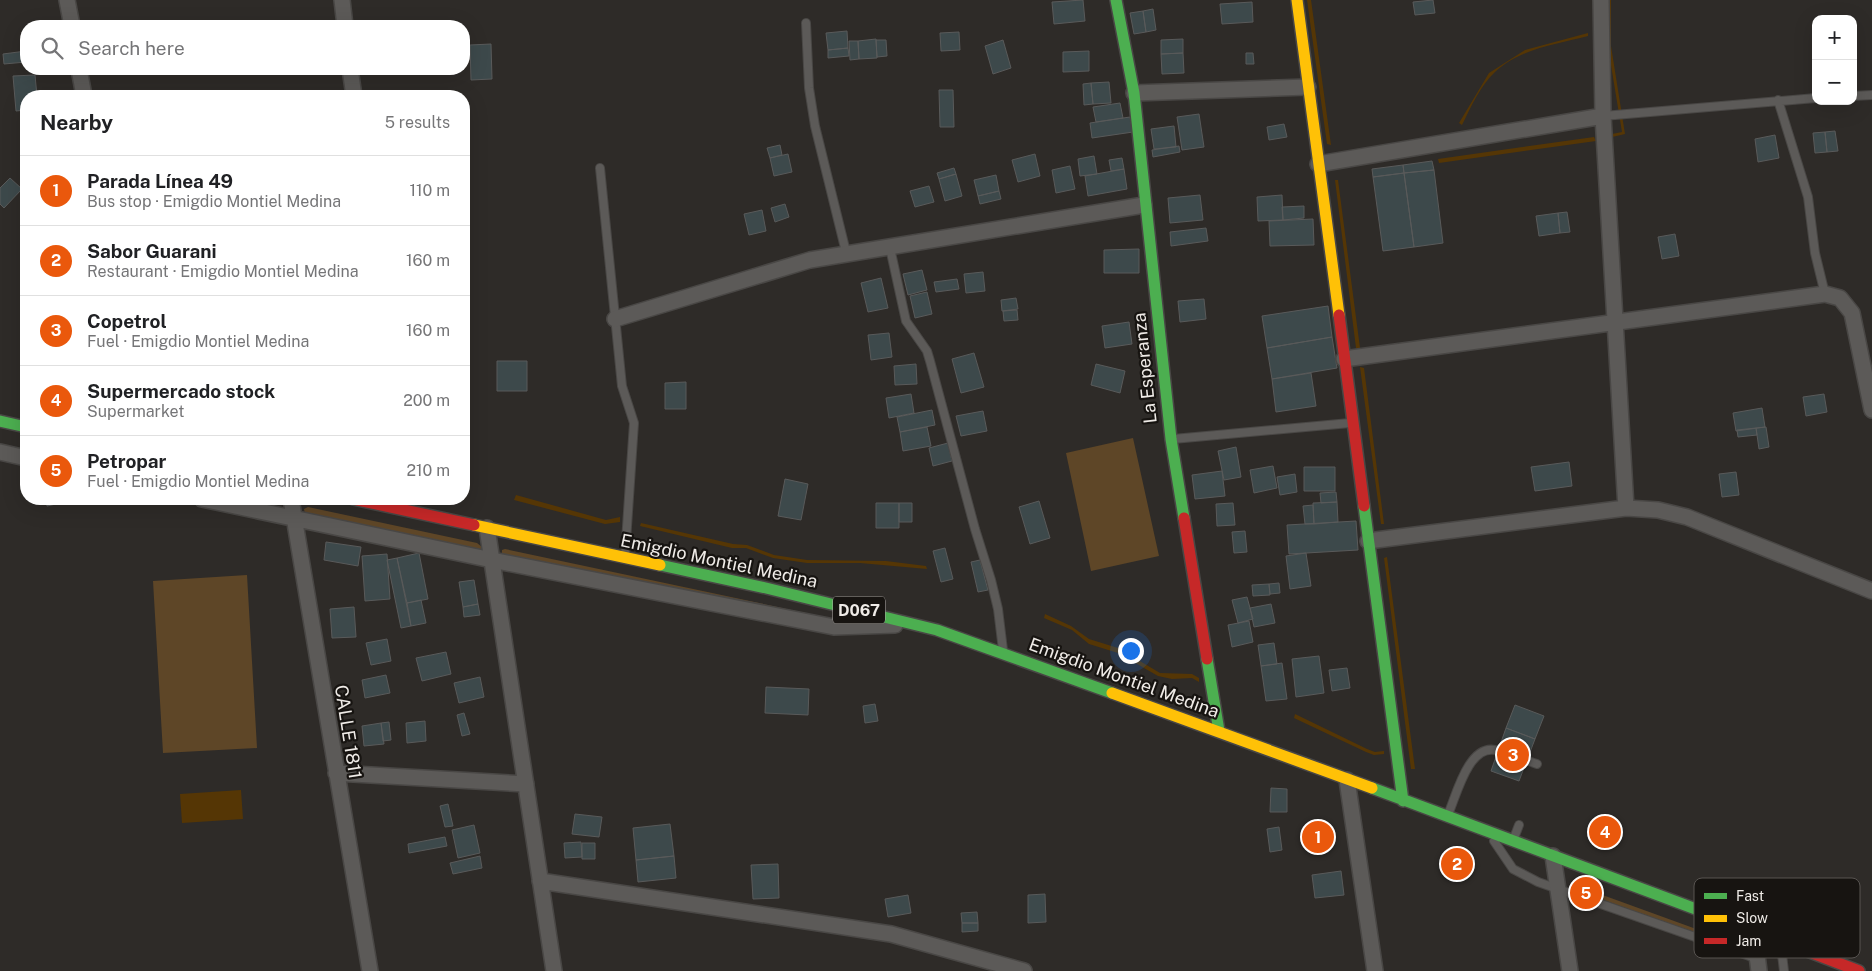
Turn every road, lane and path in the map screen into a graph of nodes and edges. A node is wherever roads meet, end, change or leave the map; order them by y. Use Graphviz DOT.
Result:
graph roads {
  1 [pos="67,0"];
  2 [pos="342,0"];
  3 [pos="1116,0"];
  4 [pos="1297,0"];
  5 [pos="1601,0"];
  6 [pos="71,20"];
  7 [pos="344,20"];
  8 [pos="806,24"];
  9 [pos="80,75"];
  10 [pos="351,75"];
  11 [pos="1308,86"];
  12 [pos="83,90"];
  13 [pos="353,90"];
  14 [pos="1134,93"];
  15 [pos="1872,94"];
  16 [pos="1857,96"];
  17 [pos="1812,98"];
  18 [pos="1778,100"];
  19 [pos="1603,116"];
  20 [pos="1318,164"];
  21 [pos="600,168"];
  22 [pos="1144,205"];
  23 [pos="890,248"];
  24 [pos="846,252"];
  25 [pos="1825,294"];
  26 [pos="615,319"];
  27 [pos="1614,322"];
  28 [pos="1344,358"];
  29 [pos="1872,410"];
  30 [pos="0,421"];
  31 [pos="1353,423"];
  32 [pos="20,426"];
  33 [pos="1171,439"];
  34 [pos="0,452"];
  35 [pos="20,457"];
  36 [pos="228,505"];
  37 [pos="292,505"];
  38 [pos="405,505"];
  39 [pos="1626,508"];
  40 [pos="294,520"];
  41 [pos="487,528"];
  42 [pos="1368,541"];
  43 [pos="624,558"];
  44 [pos="492,560"];
  45 [pos="1872,591"];
  46 [pos="915,624"];
  47 [pos="1003,652"];
  48 [pos="1219,731"];
  49 [pos="1537,764"];
  50 [pos="336,774"];
  51 [pos="1347,780"];
  52 [pos="526,784"];
  53 [pos="1403,801"];
  54 [pos="1447,816"];
  55 [pos="1518,825"];
  56 [pos="1478,826"];
  57 [pos="1513,840"];
  58 [pos="1553,856"];
  59 [pos="540,881"];
  60 [pos="1558,889"];
  61 [pos="1694,909"];
  62 [pos="1694,941"];
  63 [pos="1740,958"];
  64 [pos="1782,958"];
  65 [pos="1818,958"];
  66 [pos="1758,965"];
  67 [pos="1840,967"];
  68 [pos="370,971"];
  69 [pos="554,971"];
  70 [pos="1024,971"];
  71 [pos="1375,971"];
  72 [pos="1570,971"];
  73 [pos="1784,971"];
  74 [pos="1859,971"];
  1 -- 6 [label="street"];
  2 -- 7 [label="street"];
  3 -- 14 [label="main road, La Esperanza"];
  4 -- 11 [label="main road"];
  5 -- 19 [label="street"];
  8 -- 24 [label="lane"];
  9 -- 12 [label="street"];
  10 -- 13 [label="street"];
  11 -- 14 [label="street"];
  11 -- 20 [label="main road"];
  14 -- 22 [label="main road, La Esperanza"];
  15 -- 16 [label="lane"];
  17 -- 18 [label="lane"];
  18 -- 19 [label="lane"];
  18 -- 25 [label="lane"];
  19 -- 20 [label="street"];
  19 -- 27 [label="street"];
  20 -- 28 [label="main road"];
  21 -- 26 [label="lane"];
  22 -- 23 [label="street"];
  22 -- 33 [label="main road, La Esperanza"];
  23 -- 24 [label="street"];
  23 -- 47 [label="lane"];
  24 -- 26 [label="street"];
  25 -- 27 [label="street"];
  25 -- 29 [label="street"];
  26 -- 43 [label="lane"];
  27 -- 28 [label="street"];
  27 -- 39 [label="street"];
  28 -- 31 [label="main road"];
  30 -- 32 [label="main road"];
  31 -- 33 [label="lane"];
  31 -- 42 [label="main road"];
  33 -- 48 [label="main road, La Esperanza"];
  34 -- 35 [label="street"];
  36 -- 40 [label="street"];
  37 -- 40 [label="street, CALLE 1811"];
  38 -- 41 [label="main road, Emigdio Montiel Medina / D067"];
  39 -- 42 [label="street"];
  39 -- 45 [label="street"];
  40 -- 44 [label="street"];
  40 -- 50 [label="street, CALLE 1811"];
  41 -- 43 [label="main road, Emigdio Montiel Medina / D067"];
  41 -- 44 [label="street"];
  42 -- 53 [label="main road"];
  43 -- 46 [label="main road, Emigdio Montiel Medina / D067"];
  44 -- 46 [label="street"];
  44 -- 52 [label="street"];
  46 -- 47 [label="main road, Emigdio Montiel Medina / D067"];
  47 -- 48 [label="main road, Emigdio Montiel Medina / D067"];
  48 -- 51 [label="main road, Emigdio Montiel Medina / D067"];
  49 -- 54 [label="lane"];
  50 -- 52 [label="street"];
  50 -- 68 [label="street, CALLE 1811"];
  51 -- 53 [label="main road, Emigdio Montiel Medina / D067"];
  51 -- 71 [label="street"];
  52 -- 59 [label="street"];
  53 -- 54 [label="main road, Emigdio Montiel Medina / D067"];
  54 -- 56 [label="main road, Emigdio Montiel Medina / D067"];
  55 -- 57 [label="lane"];
  56 -- 57 [label="main road, Emigdio Montiel Medina / D067"];
  56 -- 60 [label="lane"];
  57 -- 58 [label="main road, Emigdio Montiel Medina / D067"];
  58 -- 60 [label="street"];
  58 -- 61 [label="main road, Emigdio Montiel Medina / D067"];
  59 -- 69 [label="street"];
  59 -- 70 [label="street"];
  60 -- 62 [label="lane"];
  60 -- 72 [label="street"];
  63 -- 66 [label="lane"];
  64 -- 73 [label="lane"];
  65 -- 67 [label="main road, Emigdio Montiel Medina / D067"];
  67 -- 74 [label="main road, Emigdio Montiel Medina / D067"];
}
